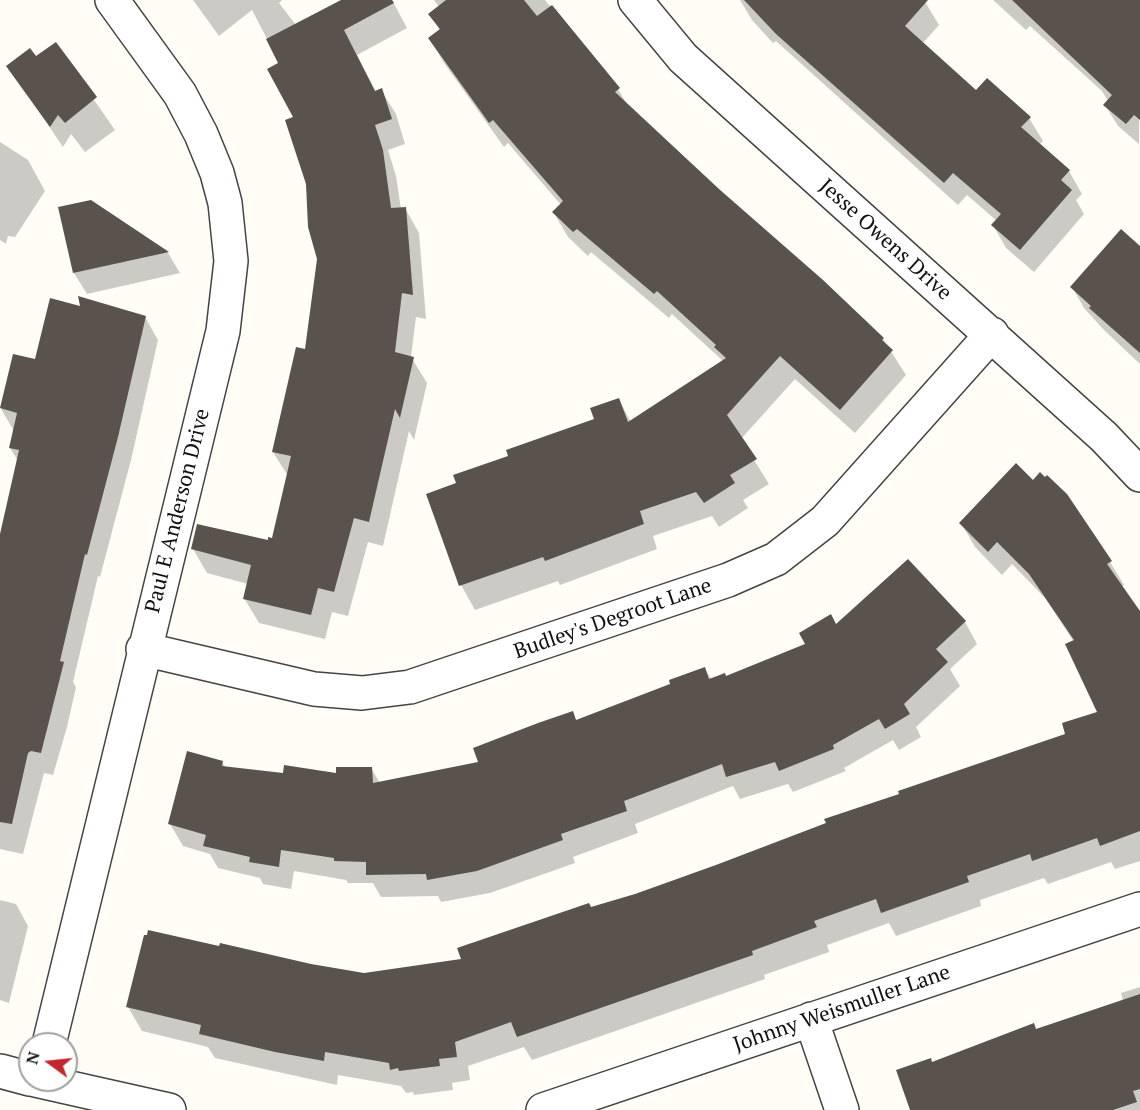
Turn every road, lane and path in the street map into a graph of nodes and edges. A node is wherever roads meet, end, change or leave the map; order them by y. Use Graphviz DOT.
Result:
graph roads {
  1 [pos="112,0"];
  2 [pos="635,0"];
  3 [pos="992,334"];
  4 [pos="1140,475"];
  5 [pos="143,649"];
  6 [pos="1140,909"];
  7 [pos="811,1019"];
  8 [pos="52,1032"];
  9 [pos="0,1071"];
  10 [pos="18,1075"];
  11 [pos="78,1089"];
  12 [pos="169,1110"];
  13 [pos="543,1110"];
  14 [pos="842,1110"];
  1 -- 5 [label="street, Paul E Anderson Drive"];
  2 -- 3 [label="street, Jesse Owens Drive"];
  3 -- 4 [label="street, Jesse Owens Drive"];
  3 -- 5 [label="street, Budley's Degroot Lane"];
  5 -- 8 [label="street, Paul E Anderson Drive"];
  6 -- 7 [label="street, Johnny Weismuller Lane"];
  7 -- 13 [label="street, Johnny Weismuller Lane"];
  7 -- 14 [label="street"];
  9 -- 10 [label="street"];
  11 -- 12 [label="street"];
}
